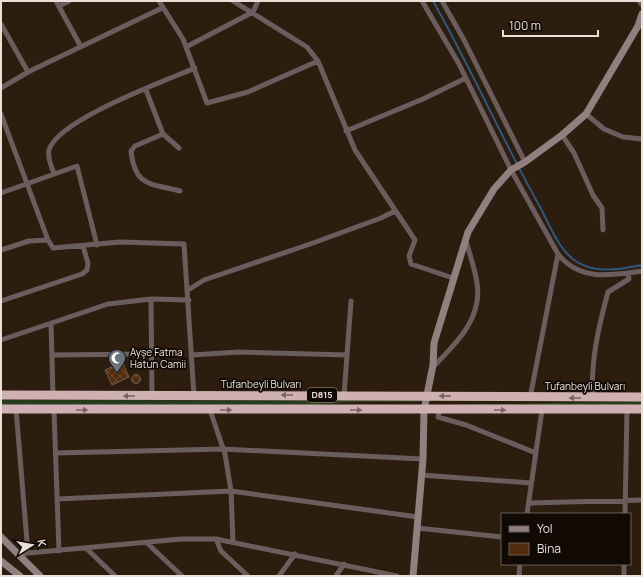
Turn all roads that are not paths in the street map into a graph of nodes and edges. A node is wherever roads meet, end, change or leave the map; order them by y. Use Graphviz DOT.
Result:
graph roads {
  1 [pos="69,1"];
  2 [pos="159,1"];
  3 [pos="233,1"];
  4 [pos="258,1"];
  5 [pos="422,1"];
  6 [pos="442,1"];
  7 [pos="639,1"];
  8 [pos="58,4"];
  9 [pos="642,5"];
  10 [pos="162,8"];
  11 [pos="253,12"];
  12 [pos="642,14"];
  13 [pos="1,24"];
  14 [pos="81,47"];
  15 [pos="186,47"];
  16 [pos="318,61"];
  17 [pos="195,68"];
  18 [pos="28,72"];
  19 [pos="466,78"];
  20 [pos="1,88"];
  21 [pos="146,90"];
  22 [pos="1,114"];
  23 [pos="586,114"];
  24 [pos="346,131"];
  25 [pos="164,134"];
  26 [pos="562,135"];
  27 [pos="642,139"];
  28 [pos="179,148"];
  29 [pos="525,162"];
  30 [pos="512,169"];
  31 [pos="54,174"];
  32 [pos="28,183"];
  33 [pos="180,191"];
  34 [pos="1,193"];
  35 [pos="395,211"];
  36 [pos="604,230"];
  37 [pos="466,239"];
  38 [pos="48,240"];
  39 [pos="97,245"];
  40 [pos="83,246"];
  41 [pos="1,250"];
  42 [pos="558,254"];
  43 [pos="642,271"];
  44 [pos="628,273"];
  45 [pos="453,278"];
  46 [pos="188,290"];
  47 [pos="151,299"];
  48 [pos="189,300"];
  49 [pos="1,301"];
  50 [pos="351,301"];
  51 [pos="51,323"];
  52 [pos="1,340"];
  53 [pos="152,354"];
  54 [pos="52,355"];
  55 [pos="192,355"];
  56 [pos="347,356"];
  57 [pos="432,368"];
  58 [pos="1,396"];
  59 [pos="54,396"];
  60 [pos="152,396"];
  61 [pos="194,396"];
  62 [pos="344,396"];
  63 [pos="427,396"];
  64 [pos="642,397"];
  65 [pos="530,398"];
  66 [pos="593,398"];
  67 [pos="1,409"];
  68 [pos="16,409"];
  69 [pos="642,409"];
  70 [pos="54,410"];
  71 [pos="210,410"];
  72 [pos="424,410"];
  73 [pos="440,410"];
  74 [pos="542,410"];
  75 [pos="627,410"];
  76 [pos="223,449"];
  77 [pos="56,453"];
  78 [pos="536,454"];
  79 [pos="423,459"];
  80 [pos="421,475"];
  81 [pos="531,483"];
  82 [pos="231,491"];
  83 [pos="57,499"];
  84 [pos="625,500"];
  85 [pos="642,500"];
  86 [pos="529,504"];
  87 [pos="527,513"];
  88 [pos="625,513"];
  89 [pos="418,518"];
  90 [pos="417,528"];
  91 [pos="1,537"];
  92 [pos="501,537"];
  93 [pos="216,539"];
  94 [pos="233,542"];
  95 [pos="147,543"];
  96 [pos="87,548"];
  97 [pos="59,551"];
  98 [pos="28,553"];
  99 [pos="18,554"];
  100 [pos="295,554"];
  101 [pos="1,561"];
  102 [pos="344,564"];
  103 [pos="520,565"];
  104 [pos="624,565"];
  105 [pos="20,576"];
  106 [pos="40,576"];
  107 [pos="115,576"];
  108 [pos="182,576"];
  109 [pos="248,576"];
  110 [pos="279,576"];
  111 [pos="336,576"];
  112 [pos="397,576"];
  113 [pos="412,576"];
  114 [pos="519,576"];
  115 [pos="624,576"];
  1 -- 8 [label="street"];
  2 -- 10 [label="street"];
  3 -- 11 [label="street"];
  4 -- 11 [label="street"];
  5 -- 19 [label="street"];
  6 -- 29 [label="street"];
  7 -- 9 [label="street"];
  8 -- 14 [label="street"];
  10 -- 14 [label="street"];
  10 -- 15 [label="street"];
  11 -- 15 [label="street"];
  11 -- 16 [label="street"];
  12 -- 23 [label="street"];
  13 -- 18 [label="street"];
  14 -- 18 [label="street"];
  15 -- 17 [label="street"];
  16 -- 17 [label="street"];
  16 -- 24 [label="street"];
  17 -- 21 [label="street"];
  18 -- 20 [label="street"];
  19 -- 24 [label="street"];
  19 -- 30 [label="street"];
  21 -- 25 [label="street"];
  21 -- 31 [label="street"];
  22 -- 32 [label="street"];
  23 -- 26 [label="street"];
  23 -- 27 [label="street"];
  24 -- 35 [label="street"];
  25 -- 28 [label="street"];
  25 -- 33 [label="street"];
  26 -- 29 [label="street"];
  26 -- 36 [label="street"];
  29 -- 30 [label="street"];
  30 -- 37 [label="street"];
  30 -- 42 [label="street"];
  31 -- 32 [label="street"];
  31 -- 39 [label="street"];
  32 -- 34 [label="street"];
  32 -- 38 [label="street"];
  35 -- 45 [label="street"];
  35 -- 46 [label="street"];
  37 -- 45 [label="street"];
  37 -- 57 [label="street"];
  38 -- 40 [label="street"];
  38 -- 41 [label="street"];
  39 -- 40 [label="street"];
  39 -- 46 [label="street"];
  40 -- 49 [label="street"];
  42 -- 44 [label="street"];
  42 -- 65 [label="street"];
  43 -- 44 [label="street"];
  44 -- 66 [label="street"];
  45 -- 57 [label="street"];
  46 -- 48 [label="street"];
  47 -- 48 [label="street"];
  47 -- 51 [label="street"];
  47 -- 53 [label="street"];
  48 -- 55 [label="street"];
  50 -- 56 [label="street"];
  51 -- 52 [label="street"];
  51 -- 54 [label="street"];
  53 -- 54 [label="street"];
  53 -- 60 [label="street"];
  54 -- 59 [label="street"];
  55 -- 56 [label="street"];
  55 -- 61 [label="street"];
  56 -- 62 [label="street"];
  57 -- 63 [label="street"];
  58 -- 59 [label="highway, Tufanbeyli Bulvarı / D815"];
  60 -- 59 [label="highway, Tufanbeyli Bulvarı / D815, one-way"];
  60 -- 61 [label="highway, Tufanbeyli Bulvarı / D815"];
  62 -- 61 [label="highway, Tufanbeyli Bulvarı / D815, one-way"];
  62 -- 63 [label="highway, Tufanbeyli Bulvarı / D815"];
  65 -- 63 [label="highway, Tufanbeyli Bulvarı / D815, one-way"];
  63 -- 72 [label="street"];
  64 -- 66 [label="highway, Tufanbeyli Bulvarı / D815"];
  66 -- 65 [label="highway, Tufanbeyli Bulvarı / D815, one-way"];
  67 -- 68 [label="highway, D815"];
  68 -- 70 [label="highway, D815"];
  68 -- 98 [label="street"];
  69 -- 75 [label="highway, D815"];
  70 -- 71 [label="highway, D815, one-way"];
  70 -- 77 [label="street"];
  71 -- 72 [label="highway, D815, one-way"];
  71 -- 76 [label="street"];
  72 -- 73 [label="highway, D815"];
  72 -- 79 [label="street"];
  73 -- 74 [label="highway, D815, one-way"];
  73 -- 78 [label="street"];
  74 -- 75 [label="highway, D815"];
  74 -- 78 [label="street"];
  75 -- 84 [label="street"];
  76 -- 77 [label="street"];
  76 -- 79 [label="street"];
  76 -- 82 [label="street"];
  77 -- 83 [label="street"];
  78 -- 81 [label="street"];
  79 -- 80 [label="street"];
  80 -- 81 [label="street"];
  80 -- 89 [label="street"];
  81 -- 86 [label="street"];
  82 -- 83 [label="street"];
  82 -- 89 [label="street"];
  82 -- 94 [label="street"];
  83 -- 97 [label="street"];
  84 -- 85 [label="street"];
  84 -- 86 [label="street"];
  84 -- 88 [label="street"];
  86 -- 87 [label="street"];
  89 -- 90 [label="street"];
  90 -- 92 [label="street"];
  90 -- 113 [label="street"];
  91 -- 99 [label="street"];
  93 -- 94 [label="street"];
  93 -- 95 [label="street"];
  93 -- 109 [label="street"];
  94 -- 100 [label="street"];
  95 -- 96 [label="street"];
  95 -- 108 [label="street"];
  96 -- 97 [label="street"];
  96 -- 107 [label="street"];
  97 -- 98 [label="street"];
  98 -- 99 [label="street"];
  99 -- 106 [label="street"];
  100 -- 102 [label="street"];
  100 -- 110 [label="street"];
  101 -- 105 [label="street"];
  102 -- 111 [label="street"];
  102 -- 112 [label="street"];
  103 -- 114 [label="street"];
  104 -- 115 [label="street"];
}
